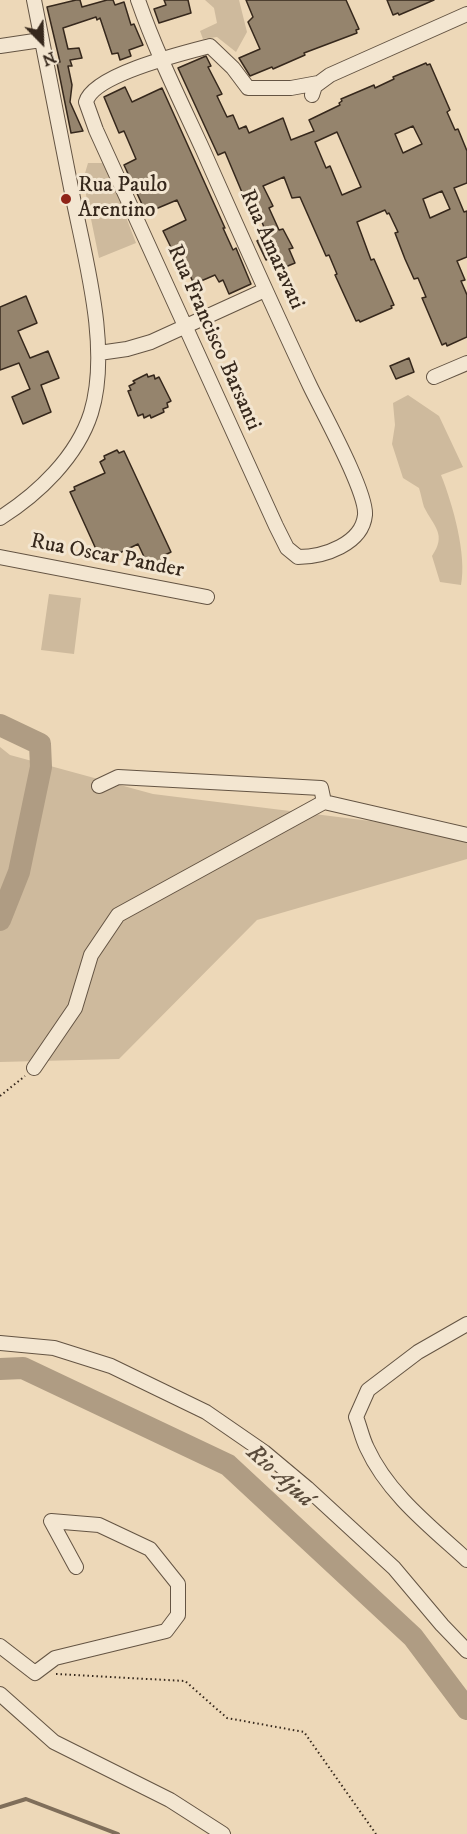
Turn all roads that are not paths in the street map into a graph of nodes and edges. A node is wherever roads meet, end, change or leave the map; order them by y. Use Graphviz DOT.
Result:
graph roads {
  1 [pos="34,0"];
  2 [pos="138,0"];
  3 [pos="467,14"];
  4 [pos="41,40"];
  5 [pos="0,46"];
  6 [pos="160,59"];
  7 [pos="266,290"];
  8 [pos="185,327"];
  9 [pos="99,353"];
  10 [pos="467,363"];
  11 [pos="434,377"];
  12 [pos="365,517"];
  13 [pos="0,518"];
  14 [pos="0,557"];
  15 [pos="207,597"];
  16 [pos="99,786"];
  17 [pos="324,802"];
  18 [pos="467,835"];
  19 [pos="34,1068"];
  20 [pos="467,1324"];
  21 [pos="0,1343"];
  22 [pos="467,1560"];
  23 [pos="76,1567"];
  24 [pos="0,1646"];
  25 [pos="467,1651"];
  26 [pos="0,1694"];
  27 [pos="223,1834"];
  1 -- 4 [label="street"];
  2 -- 6 [label="street, Rua Amaravati"];
  3 -- 6 [label="street"];
  4 -- 5 [label="street"];
  4 -- 9 [label="street"];
  6 -- 7 [label="street, Rua Amaravati"];
  6 -- 8 [label="street, Rua Francisco Barsanti"];
  7 -- 8 [label="street"];
  7 -- 12 [label="street, Rua Amaravati"];
  8 -- 9 [label="street"];
  8 -- 12 [label="street, Rua Francisco Barsanti"];
  9 -- 13 [label="street"];
  10 -- 11 [label="street"];
  14 -- 15 [label="street, Rua Oscar Pander"];
  16 -- 17 [label="street"];
  17 -- 18 [label="street"];
  17 -- 19 [label="street"];
  20 -- 22 [label="street"];
  21 -- 25 [label="street"];
  23 -- 24 [label="street"];
  26 -- 27 [label="street"];
}
